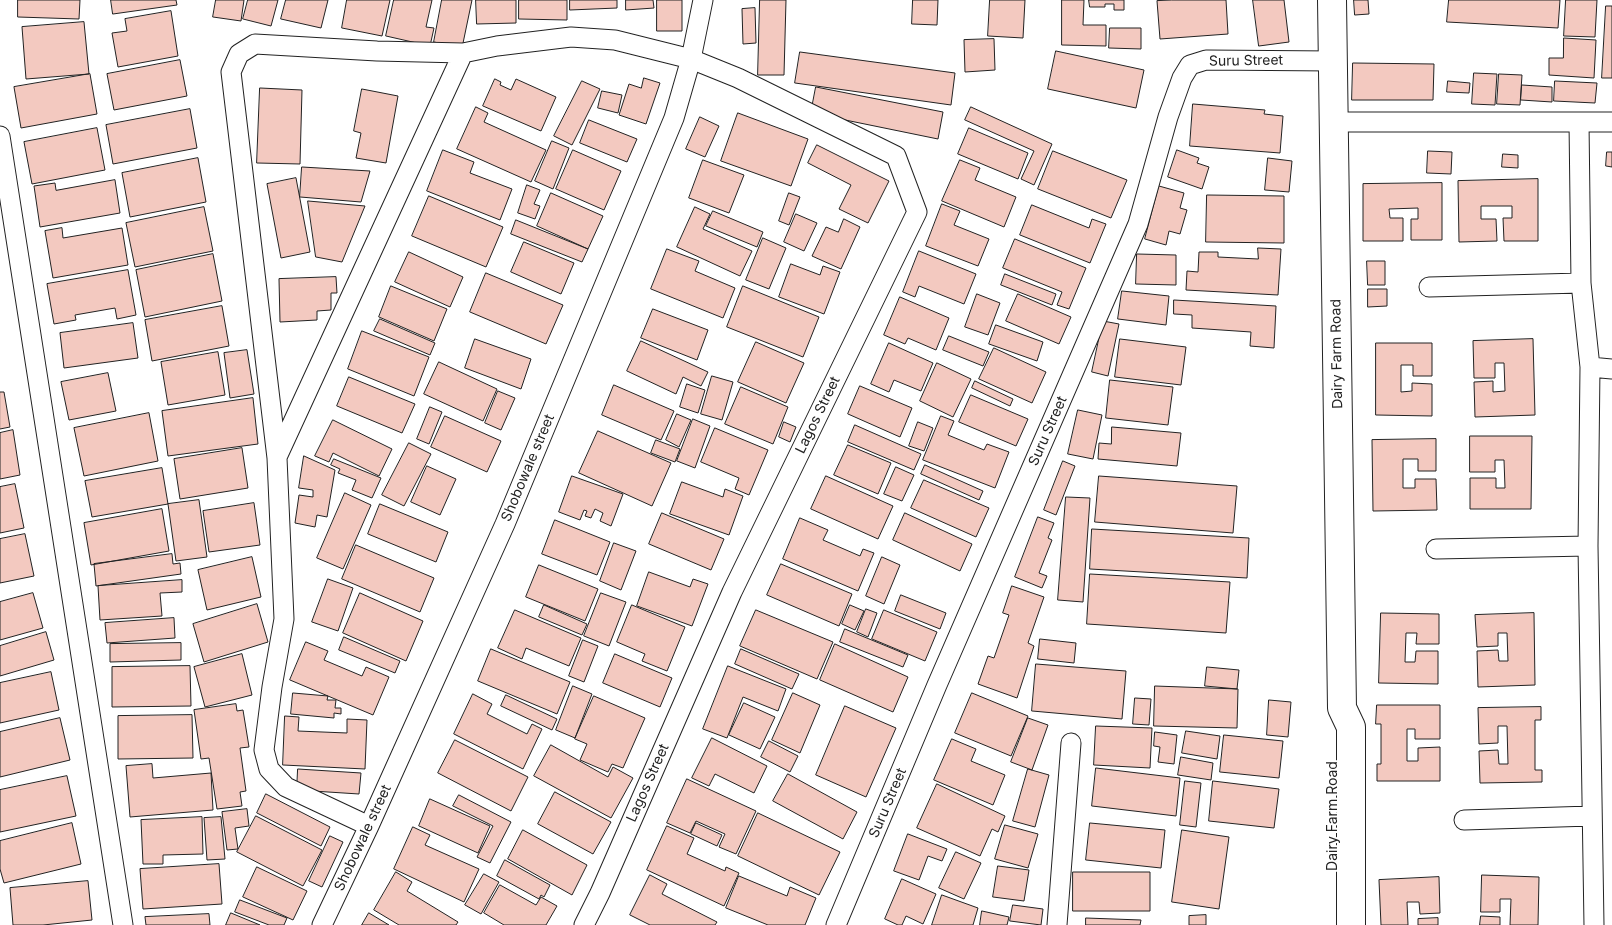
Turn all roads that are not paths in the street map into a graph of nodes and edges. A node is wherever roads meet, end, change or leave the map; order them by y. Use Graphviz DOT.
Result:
graph roads {
  1 [pos="703,0"];
  2 [pos="1332,0"];
  3 [pos="463,53"];
  4 [pos="691,59"];
  5 [pos="1333,61"];
  6 [pos="1334,122"];
  7 [pos="1579,122"];
  8 [pos="1612,122"];
  9 [pos="0,136"];
  10 [pos="1581,284"];
  11 [pos="1429,287"];
  12 [pos="1590,367"];
  13 [pos="1612,369"];
  14 [pos="277,458"];
  15 [pos="1588,546"];
  16 [pos="1436,549"];
  17 [pos="1342,708"];
  18 [pos="1071,743"];
  19 [pos="1592,816"];
  20 [pos="1464,820"];
  21 [pos="369,826"];
  22 [pos="123,925"];
  23 [pos="322,925"];
  24 [pos="584,925"];
  25 [pos="836,925"];
  26 [pos="1057,925"];
  27 [pos="1333,925"];
  28 [pos="1351,925"];
  29 [pos="1594,925"];
  1 -- 4 [label="street, Shobowale street"];
  2 -- 5 [label="main road, Dairy Farm Road"];
  3 -- 4 [label="street, Lagos Street"];
  3 -- 14 [label="street"];
  3 -- 14 [label="street, Lagos Street"];
  4 -- 21 [label="street, Shobowale street"];
  4 -- 24 [label="street, Lagos Street"];
  5 -- 6 [label="main road, Dairy Farm Road"];
  5 -- 25 [label="street, Suru Street"];
  6 -- 7 [label="street"];
  6 -- 17 [label="main road, Dairy Farm Road"];
  7 -- 8 [label="street"];
  7 -- 10 [label="street"];
  9 -- 22 [label="street"];
  10 -- 11 [label="street"];
  10 -- 12 [label="street"];
  12 -- 13 [label="street"];
  12 -- 15 [label="street"];
  14 -- 21 [label="street, Lagos Street"];
  15 -- 16 [label="street"];
  15 -- 19 [label="street"];
  17 -- 27 [label="main road, Dairy Farm Road"];
  17 -- 28 [label="main road, Dairy Farm Road"];
  18 -- 26 [label="street"];
  19 -- 20 [label="street"];
  19 -- 29 [label="street"];
  21 -- 23 [label="street, Shobowale street"];
}
